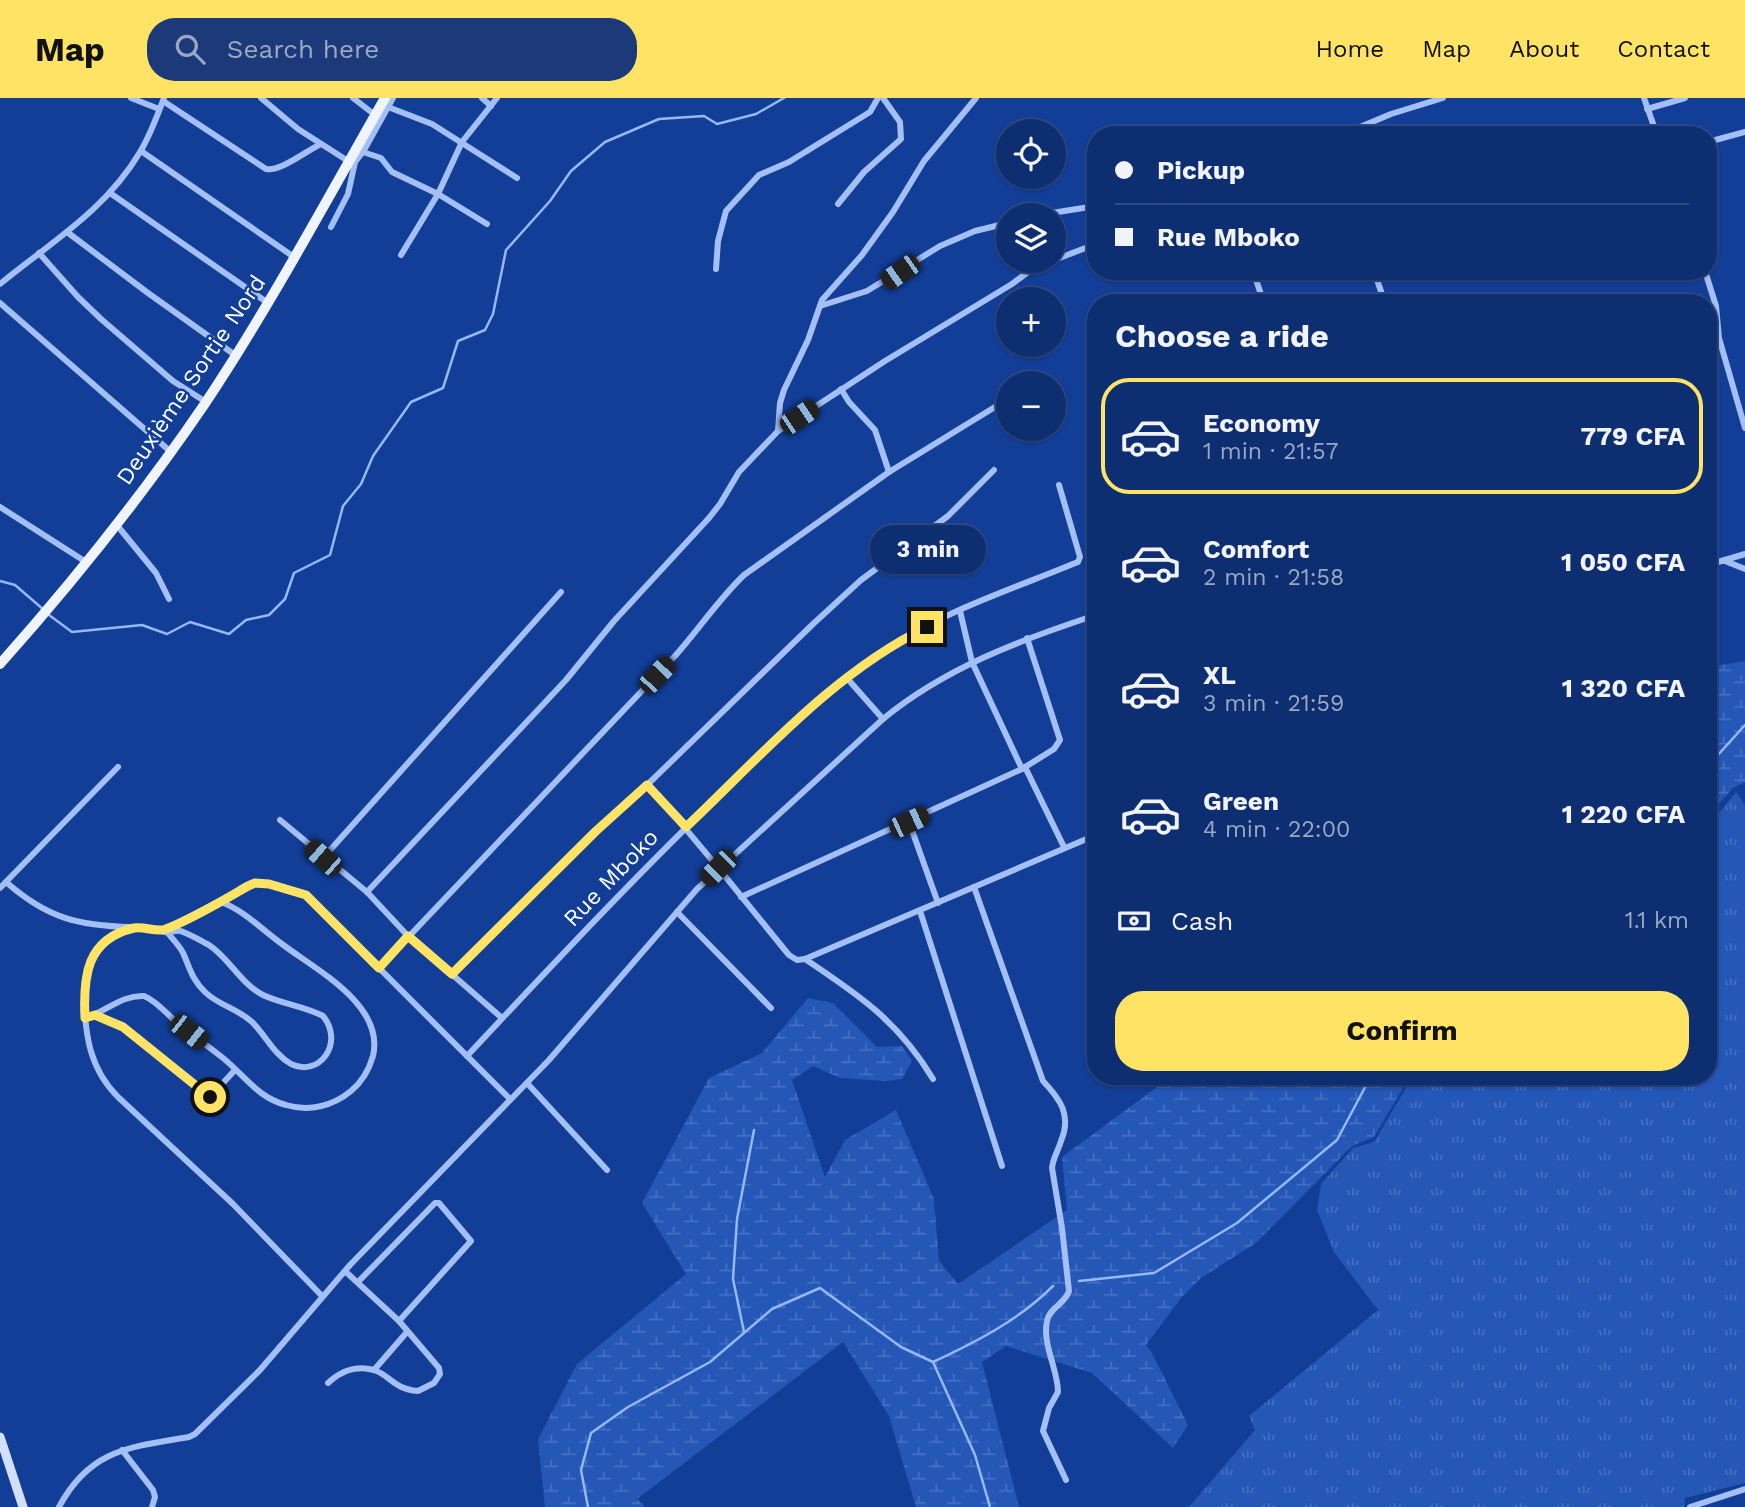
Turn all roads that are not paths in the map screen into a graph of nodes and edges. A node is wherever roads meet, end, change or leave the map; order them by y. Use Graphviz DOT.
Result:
graph roads {
  1 [pos="131,98"];
  2 [pos="261,98"];
  3 [pos="353,98"];
  4 [pos="393,98"];
  5 [pos="482,98"];
  6 [pos="497,98"];
  7 [pos="880,98"];
  8 [pos="976,98"];
  9 [pos="1443,98"];
  10 [pos="1644,98"];
  11 [pos="1685,98"];
  12 [pos="164,99"];
  13 [pos="386,103"];
  14 [pos="491,106"];
  15 [pos="159,109"];
  16 [pos="1647,109"];
  17 [pos="375,115"];
  18 [pos="1362,126"];
  19 [pos="1654,126"];
  20 [pos="1745,132"];
  21 [pos="1717,140"];
  22 [pos="462,142"];
  23 [pos="321,144"];
  24 [pos="141,151"];
  25 [pos="363,152"];
  26 [pos="348,161"];
  27 [pos="517,178"];
  28 [pos="110,193"];
  29 [pos="438,194"];
  30 [pos="838,204"];
  31 [pos="1087,207"];
  32 [pos="1066,210"];
  33 [pos="487,225"];
  34 [pos="331,226"];
  35 [pos="996,226"];
  36 [pos="67,232"];
  37 [pos="1087,247"];
  38 [pos="39,253"];
  39 [pos="401,255"];
  40 [pos="1066,255"];
  41 [pos="295,257"];
  42 [pos="716,269"];
  43 [pos="1026,273"];
  44 [pos="0,284"];
  45 [pos="0,303"];
  46 [pos="268,303"];
  47 [pos="820,306"];
  48 [pos="1717,317"];
  49 [pos="235,355"];
  50 [pos="841,389"];
  51 [pos="206,402"];
  52 [pos="996,406"];
  53 [pos="1745,428"];
  54 [pos="778,431"];
  55 [pos="172,452"];
  56 [pos="994,470"];
  57 [pos="889,471"];
  58 [pos="1059,485"];
  59 [pos="0,507"];
  60 [pos="116,524"];
  61 [pos="1745,554"];
  62 [pos="1725,561"];
  63 [pos="86,562"];
  64 [pos="1717,563"];
  65 [pos="1745,569"];
  66 [pos="561,592"];
  67 [pos="169,599"];
  68 [pos="960,611"];
  69 [pos="1087,618"];
  70 [pos="1027,638"];
  71 [pos="972,662"];
  72 [pos="0,664"];
  73 [pos="846,677"];
  74 [pos="883,719"];
  75 [pos="118,767"];
  76 [pos="1024,768"];
  77 [pos="647,785"];
  78 [pos="280,820"];
  79 [pos="909,822"];
  80 [pos="686,827"];
  81 [pos="1087,838"];
  82 [pos="1064,847"];
  83 [pos="323,858"];
  84 [pos="718,868"];
  85 [pos="6,882"];
  86 [pos="974,887"];
  87 [pos="0,888"];
  88 [pos="367,892"];
  89 [pos="741,897"];
  90 [pos="221,902"];
  91 [pos="938,903"];
  92 [pos="920,911"];
  93 [pos="677,912"];
  94 [pos="137,928"];
  95 [pos="165,932"];
  96 [pos="408,936"];
  97 [pos="195,940"];
  98 [pos="183,952"];
  99 [pos="805,959"];
  100 [pos="379,968"];
  101 [pos="452,974"];
  102 [pos="771,1008"];
  103 [pos="95,1015"];
  104 [pos="85,1018"];
  105 [pos="502,1018"];
  106 [pos="467,1056"];
  107 [pos="235,1070"];
  108 [pos="933,1079"];
  109 [pos="527,1083"];
  110 [pos="510,1099"];
  111 [pos="1002,1166"];
  112 [pos="607,1170"];
  113 [pos="345,1271"];
  114 [pos="358,1282"];
  115 [pos="322,1296"];
  116 [pos="399,1321"];
  117 [pos="407,1332"];
  118 [pos="374,1370"];
  119 [pos="328,1383"];
  120 [pos="0,1437"];
  121 [pos="122,1450"];
  122 [pos="1066,1480"];
  123 [pos="1745,1489"];
  124 [pos="23,1507"];
  125 [pos="59,1507"];
  126 [pos="152,1507"];
  127 [pos="1690,1507"];
  1 -- 15 [label="street"];
  2 -- 23 [label="street"];
  3 -- 17 [label="street"];
  4 -- 13 [label="street"];
  5 -- 14 [label="street"];
  6 -- 14 [label="street"];
  7 -- 30 [label="street"];
  7 -- 42 [label="street"];
  8 -- 47 [label="street"];
  9 -- 18 [label="street"];
  10 -- 16 [label="street"];
  11 -- 16 [label="street"];
  12 -- 15 [label="street"];
  12 -- 23 [label="street"];
  13 -- 17 [label="main road, Deuxième Sortie Nord"];
  13 -- 22 [label="street"];
  13 -- 25 [label="street"];
  14 -- 22 [label="street"];
  15 -- 24 [label="street"];
  16 -- 19 [label="street"];
  17 -- 26 [label="main road, Deuxième Sortie Nord"];
  20 -- 21 [label="street"];
  22 -- 27 [label="street"];
  22 -- 29 [label="street"];
  23 -- 26 [label="street"];
  24 -- 28 [label="street"];
  24 -- 41 [label="street"];
  25 -- 29 [label="street"];
  25 -- 34 [label="street"];
  26 -- 41 [label="main road, Deuxième Sortie Nord"];
  28 -- 36 [label="street"];
  28 -- 46 [label="street"];
  29 -- 33 [label="street"];
  29 -- 39 [label="street"];
  31 -- 32 [label="street"];
  35 -- 47 [label="street"];
  36 -- 38 [label="street"];
  36 -- 49 [label="street"];
  37 -- 40 [label="street"];
  38 -- 44 [label="street"];
  38 -- 51 [label="street"];
  41 -- 46 [label="main road, Deuxième Sortie Nord"];
  43 -- 50 [label="street"];
  45 -- 55 [label="street"];
  46 -- 49 [label="main road, Deuxième Sortie Nord"];
  47 -- 54 [label="street"];
  48 -- 53 [label="street"];
  49 -- 51 [label="main road, Deuxième Sortie Nord"];
  50 -- 54 [label="street"];
  50 -- 57 [label="street"];
  51 -- 55 [label="main road, Deuxième Sortie Nord"];
  52 -- 57 [label="street"];
  54 -- 88 [label="street"];
  55 -- 60 [label="main road, Deuxième Sortie Nord"];
  56 -- 77 [label="street"];
  57 -- 96 [label="street"];
  58 -- 68 [label="street, Rue Mboko"];
  59 -- 63 [label="street"];
  60 -- 63 [label="main road, Deuxième Sortie Nord"];
  60 -- 67 [label="street"];
  61 -- 62 [label="street"];
  62 -- 64 [label="street"];
  62 -- 65 [label="street"];
  63 -- 72 [label="main road, Deuxième Sortie Nord"];
  66 -- 83 [label="street"];
  68 -- 71 [label="street"];
  68 -- 73 [label="street, Rue Mboko"];
  69 -- 70 [label="street"];
  70 -- 71 [label="street"];
  70 -- 76 [label="street"];
  71 -- 74 [label="street"];
  71 -- 76 [label="street"];
  73 -- 74 [label="street"];
  73 -- 80 [label="street, Rue Mboko"];
  74 -- 84 [label="street"];
  75 -- 85 [label="street"];
  76 -- 79 [label="street"];
  76 -- 82 [label="street"];
  77 -- 80 [label="street"];
  77 -- 101 [label="street"];
  78 -- 83 [label="street"];
  79 -- 89 [label="street"];
  79 -- 91 [label="street"];
  80 -- 84 [label="street"];
  80 -- 105 [label="street, Rue Mboko"];
  81 -- 82 [label="street"];
  82 -- 86 [label="street"];
  83 -- 88 [label="street"];
  84 -- 89 [label="street"];
  84 -- 93 [label="street"];
  85 -- 87 [label="street"];
  85 -- 94 [label="street"];
  86 -- 91 [label="street"];
  86 -- 122 [label="street"];
  88 -- 96 [label="street"];
  89 -- 99 [label="street"];
  90 -- 95 [label="street"];
  90 -- 100 [label="street"];
  90 -- 107 [label="street"];
  91 -- 92 [label="street"];
  92 -- 99 [label="street"];
  92 -- 111 [label="street"];
  93 -- 102 [label="street"];
  93 -- 109 [label="street"];
  94 -- 95 [label="street"];
  94 -- 104 [label="street"];
  95 -- 97 [label="street"];
  95 -- 98 [label="street"];
  96 -- 100 [label="street"];
  96 -- 101 [label="street"];
  97 -- 98 [label="street"];
  97 -- 98 [label="street"];
  99 -- 108 [label="street"];
  100 -- 106 [label="street"];
  101 -- 105 [label="street"];
  103 -- 104 [label="street"];
  103 -- 107 [label="street"];
  103 -- 107 [label="street"];
  104 -- 115 [label="street"];
  105 -- 106 [label="street, Rue Mboko"];
  106 -- 110 [label="street"];
  109 -- 110 [label="street"];
  109 -- 112 [label="street"];
  110 -- 113 [label="street"];
  113 -- 114 [label="street"];
  113 -- 115 [label="street"];
  114 -- 116 [label="street"];
  114 -- 116 [label="street"];
  115 -- 121 [label="street"];
  116 -- 117 [label="street"];
  117 -- 118 [label="street"];
  117 -- 118 [label="street"];
  118 -- 119 [label="street"];
  120 -- 124 [label="street"];
  121 -- 125 [label="street"];
  121 -- 126 [label="street"];
  123 -- 127 [label="street"];
}
